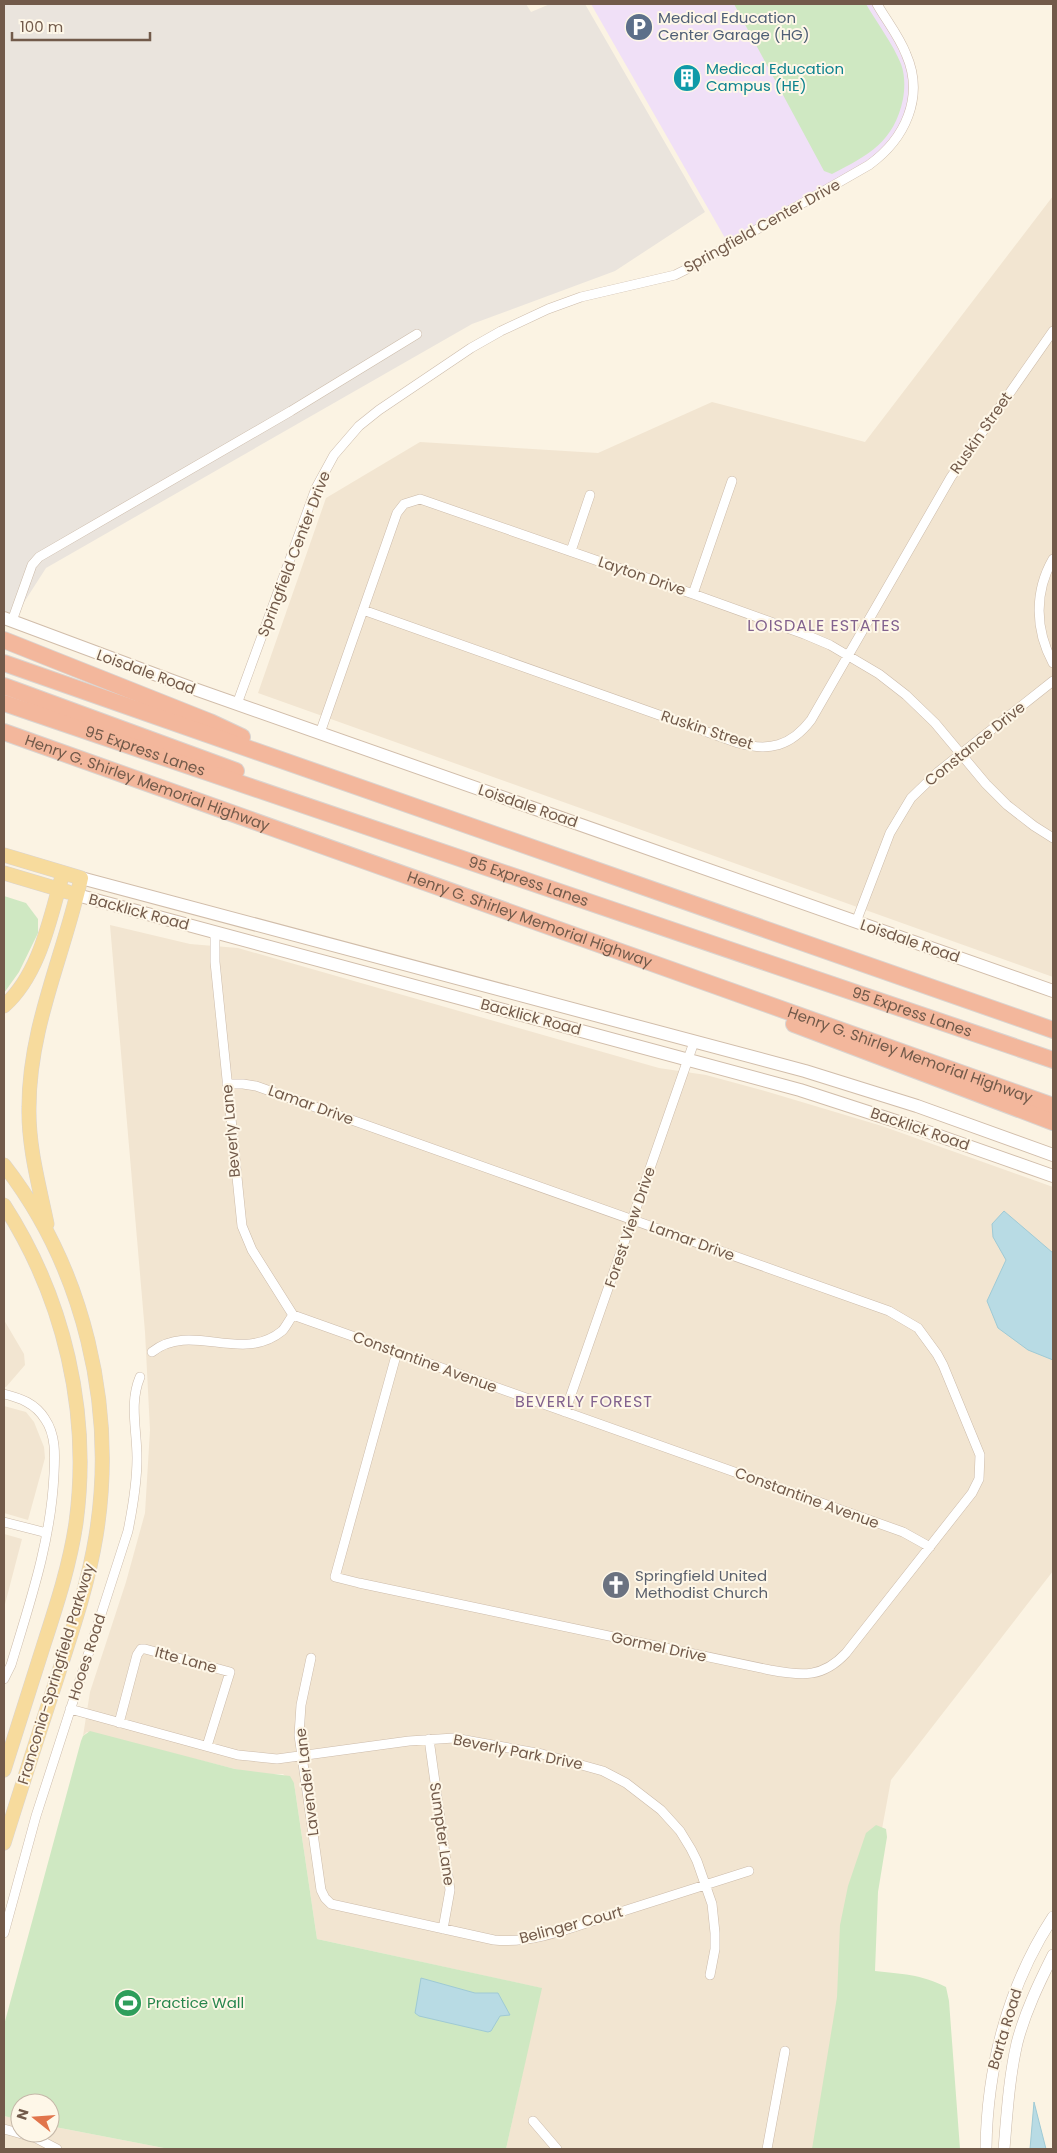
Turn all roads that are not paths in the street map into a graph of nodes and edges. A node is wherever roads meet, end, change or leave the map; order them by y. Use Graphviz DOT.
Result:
graph roads {
  1 [pos="877,4"];
  2 [pos="1053,331"];
  3 [pos="417,334"];
  4 [pos="732,481"];
  5 [pos="590,495"];
  6 [pos="571,551"];
  7 [pos="1053,559"];
  8 [pos="693,594"];
  9 [pos="363,610"];
  10 [pos="8,620"];
  11 [pos="4,640"];
  12 [pos="848,656"];
  13 [pos="4,663"];
  14 [pos="1053,663"];
  15 [pos="1053,681"];
  16 [pos="4,686"];
  17 [pos="4,703"];
  18 [pos="237,704"];
  19 [pos="4,732"];
  20 [pos="320,733"];
  21 [pos="961,753"];
  22 [pos="298,766"];
  23 [pos="327,812"];
  24 [pos="1053,838"];
  25 [pos="4,854"];
  26 [pos="4,873"];
  27 [pos="63,873"];
  28 [pos="81,878"];
  29 [pos="58,890"];
  30 [pos="77,895"];
  31 [pos="856,922"];
  32 [pos="215,933"];
  33 [pos="711,984"];
  34 [pos="1053,991"];
  35 [pos="4,1006"];
  36 [pos="1053,1030"];
  37 [pos="694,1042"];
  38 [pos="689,1060"];
  39 [pos="1053,1060"];
  40 [pos="227,1084"];
  41 [pos="1053,1106"];
  42 [pos="1053,1122"];
  43 [pos="1053,1155"];
  44 [pos="4,1165"];
  45 [pos="1053,1176"];
  46 [pos="4,1205"];
  47 [pos="633,1220"];
  48 [pos="50,1240"];
  49 [pos="292,1315"];
  50 [pos="152,1352"];
  51 [pos="397,1352"];
  52 [pos="140,1377"];
  53 [pos="4,1394"];
  54 [pos="565,1412"];
  55 [pos="4,1522"];
  56 [pos="47,1533"];
  57 [pos="930,1547"];
  58 [pos="311,1658"];
  59 [pos="4,1679"];
  60 [pos="70,1709"];
  61 [pos="119,1723"];
  62 [pos="429,1739"];
  63 [pos="207,1746"];
  64 [pos="302,1756"];
  65 [pos="4,1770"];
  66 [pos="4,1844"];
  67 [pos="749,1871"];
  68 [pos="706,1885"];
  69 [pos="331,1904"];
  70 [pos="1053,1917"];
  71 [pos="443,1929"];
  72 [pos="4,1933"];
  73 [pos="1053,1955"];
  74 [pos="710,1974"];
  75 [pos="785,2051"];
  76 [pos="533,2121"];
  77 [pos="4,2129"];
  78 [pos="57,2149"];
  79 [pos="557,2149"];
  80 [pos="767,2149"];
  81 [pos="986,2149"];
  82 [pos="1004,2149"];
  1 -- 18 [label="street, Springfield Center Drive"];
  2 -- 12 [label="street, Ruskin Street"];
  3 -- 10 [label="street"];
  4 -- 8 [label="street"];
  5 -- 6 [label="street"];
  6 -- 8 [label="street, Layton Drive"];
  6 -- 9 [label="street, Layton Drive"];
  7 -- 14 [label="street"];
  8 -- 12 [label="street, Layton Drive"];
  9 -- 12 [label="street, Ruskin Street"];
  9 -- 20 [label="street, Layton Drive"];
  10 -- 18 [label="main road, Loisdale Road"];
  11 -- 22 [label="highway"];
  12 -- 21 [label="street, Layton Drive"];
  13 -- 22 [label="highway"];
  15 -- 21 [label="street, Constance Drive"];
  16 -- 23 [label="highway"];
  17 -- 23 [label="highway, 95 Express Lanes"];
  18 -- 20 [label="main road, Loisdale Road"];
  19 -- 33 [label="highway, Henry G. Shirley Memorial Highway"];
  20 -- 31 [label="main road, Loisdale Road"];
  21 -- 24 [label="street, Layton Drive"];
  21 -- 31 [label="street, Constance Drive"];
  22 -- 36 [label="highway"];
  23 -- 39 [label="highway, 95 Express Lanes"];
  25 -- 27 [label="main road, Backlick Road"];
  26 -- 29 [label="main road, Backlick Road"];
  27 -- 28 [label="main road, Backlick Road"];
  27 -- 29 [label="main road"];
  28 -- 30 [label="main road"];
  28 -- 37 [label="main road, Backlick Road"];
  29 -- 30 [label="main road, Backlick Road"];
  29 -- 35 [label="main road"];
  30 -- 32 [label="main road, Backlick Road"];
  30 -- 48 [label="main road"];
  31 -- 34 [label="main road, Loisdale Road"];
  32 -- 38 [label="main road, Backlick Road"];
  32 -- 40 [label="street, Beverly Lane"];
  33 -- 41 [label="highway, Henry G. Shirley Memorial Highway"];
  33 -- 42 [label="highway"];
  37 -- 38 [label="street, Forest View Drive"];
  37 -- 43 [label="main road, Backlick Road"];
  38 -- 45 [label="main road, Backlick Road"];
  38 -- 47 [label="street, Forest View Drive"];
  40 -- 47 [label="street, Lamar Drive"];
  40 -- 49 [label="street, Beverly Lane"];
  44 -- 48 [label="main road, Franconia-Springfield Parkway"];
  46 -- 65 [label="main road, Franconia-Springfield Parkway"];
  47 -- 54 [label="street, Forest View Drive"];
  47 -- 57 [label="street, Lamar Drive"];
  48 -- 66 [label="main road, Franconia-Springfield Parkway"];
  49 -- 50 [label="street"];
  49 -- 51 [label="street, Constantine Avenue"];
  51 -- 54 [label="street, Constantine Avenue"];
  51 -- 57 [label="street, Gormel Drive"];
  52 -- 60 [label="street, Hooes Road"];
  53 -- 56 [label="street"];
  54 -- 57 [label="street, Constantine Avenue"];
  55 -- 56 [label="street"];
  56 -- 59 [label="street"];
  58 -- 64 [label="street, Lavender Lane"];
  60 -- 61 [label="street, Beverly Park Drive"];
  60 -- 72 [label="street, Hooes Road"];
  61 -- 63 [label="street, Beverly Park Drive"];
  61 -- 63 [label="street, Itte Lane"];
  62 -- 64 [label="street, Beverly Park Drive"];
  62 -- 68 [label="street, Beverly Park Drive"];
  62 -- 71 [label="street, Sumpter Lane"];
  63 -- 64 [label="street, Beverly Park Drive"];
  64 -- 69 [label="street, Lavender Lane"];
  67 -- 68 [label="street, Belinger Court"];
  68 -- 71 [label="street, Belinger Court"];
  68 -- 74 [label="street, Beverly Park Drive"];
  69 -- 71 [label="street, Belinger Court"];
  70 -- 81 [label="street, Barta Road"];
  73 -- 82 [label="street, Barta Road"];
  75 -- 80 [label="street"];
  76 -- 79 [label="street"];
  77 -- 78 [label="street"];
}
